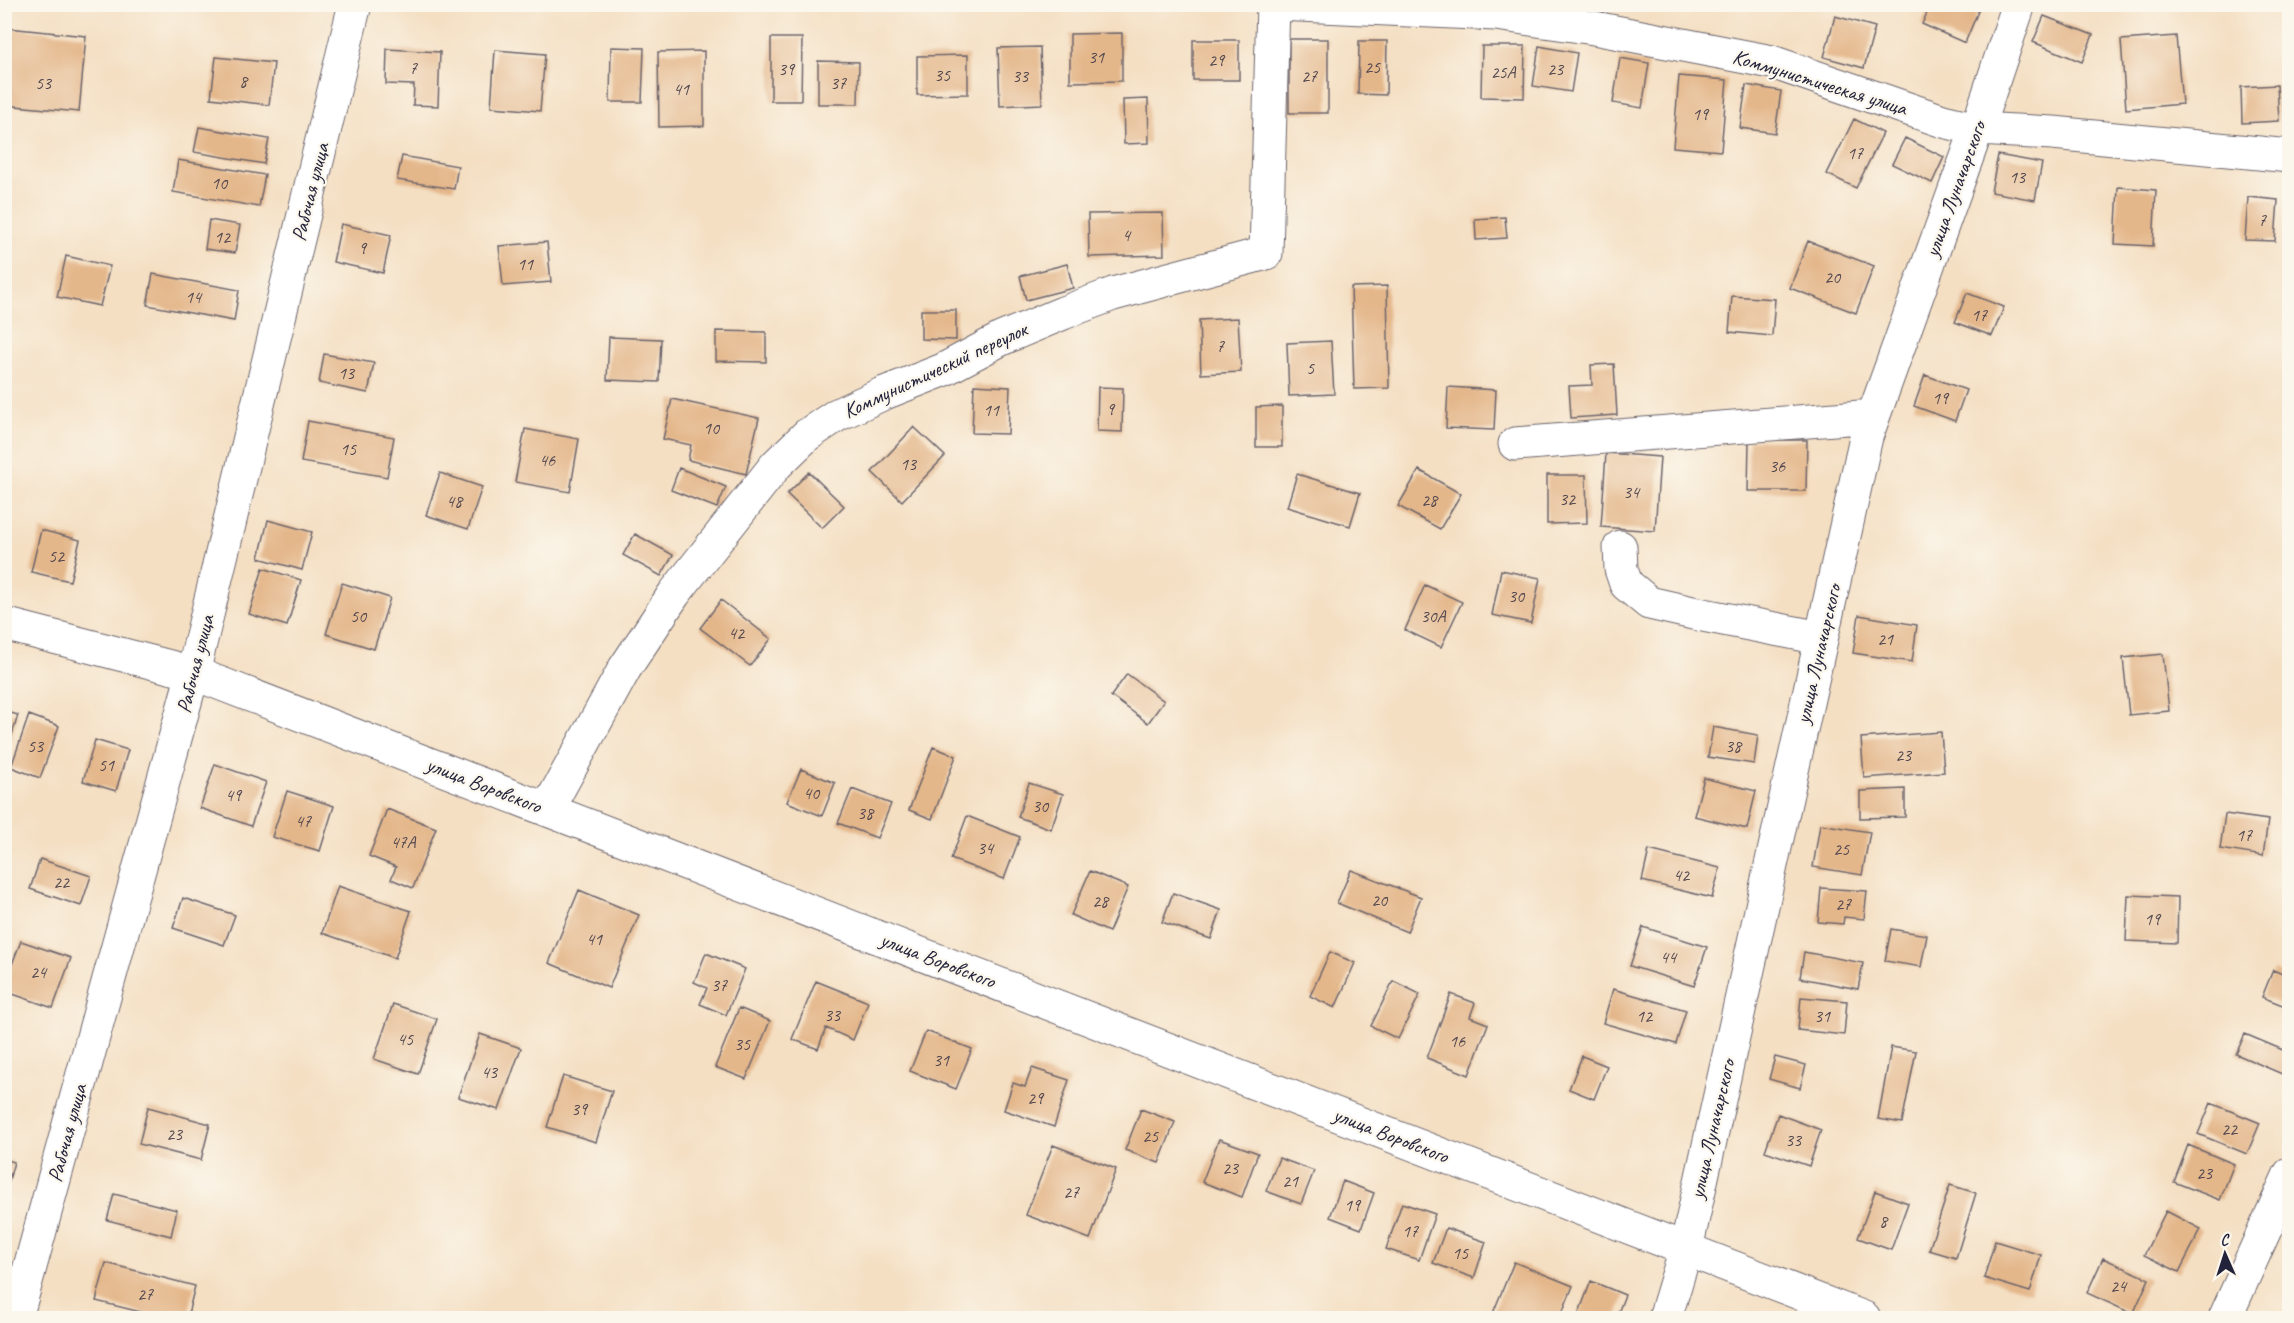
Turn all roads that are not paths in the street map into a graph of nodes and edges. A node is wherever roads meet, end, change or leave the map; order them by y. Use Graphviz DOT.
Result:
graph roads {
  1 [pos="356,4"];
  2 [pos="1273,4"];
  3 [pos="1278,4"];
  4 [pos="2019,4"];
  5 [pos="1548,13"];
  6 [pos="1977,129"];
  7 [pos="2289,156"];
  8 [pos="1873,416"];
  9 [pos="1515,444"];
  10 [pos="1620,548"];
  11 [pos="4,624"];
  12 [pos="1821,638"];
  13 [pos="194,673"];
  14 [pos="547,810"];
  15 [pos="2289,1174"];
  16 [pos="1686,1249"];
  17 [pos="16,1318"];
  18 [pos="1665,1318"];
  19 [pos="1864,1318"];
  20 [pos="2225,1318"];
  1 -- 13 [label="street, Рабочая улица"];
  2 -- 14 [label="street, Коммунистический переулок"];
  3 -- 5 [label="street, Коммунистическая улица"];
  4 -- 6 [label="street, улица Луначарского"];
  5 -- 6 [label="street, Коммунистическая улица"];
  6 -- 7 [label="street, Коммунистическая улица"];
  6 -- 8 [label="street, улица Луначарского"];
  8 -- 9 [label="street"];
  8 -- 12 [label="street, улица Луначарского"];
  10 -- 12 [label="street"];
  11 -- 13 [label="street, улица Воровского"];
  12 -- 16 [label="street, улица Луначарского"];
  13 -- 14 [label="street, улица Воровского"];
  13 -- 17 [label="street, Рабочая улица"];
  14 -- 16 [label="street, улица Воровского"];
  15 -- 20 [label="street"];
  16 -- 18 [label="street, улица Луначарского"];
  16 -- 19 [label="street, улица Воровского"];
}
